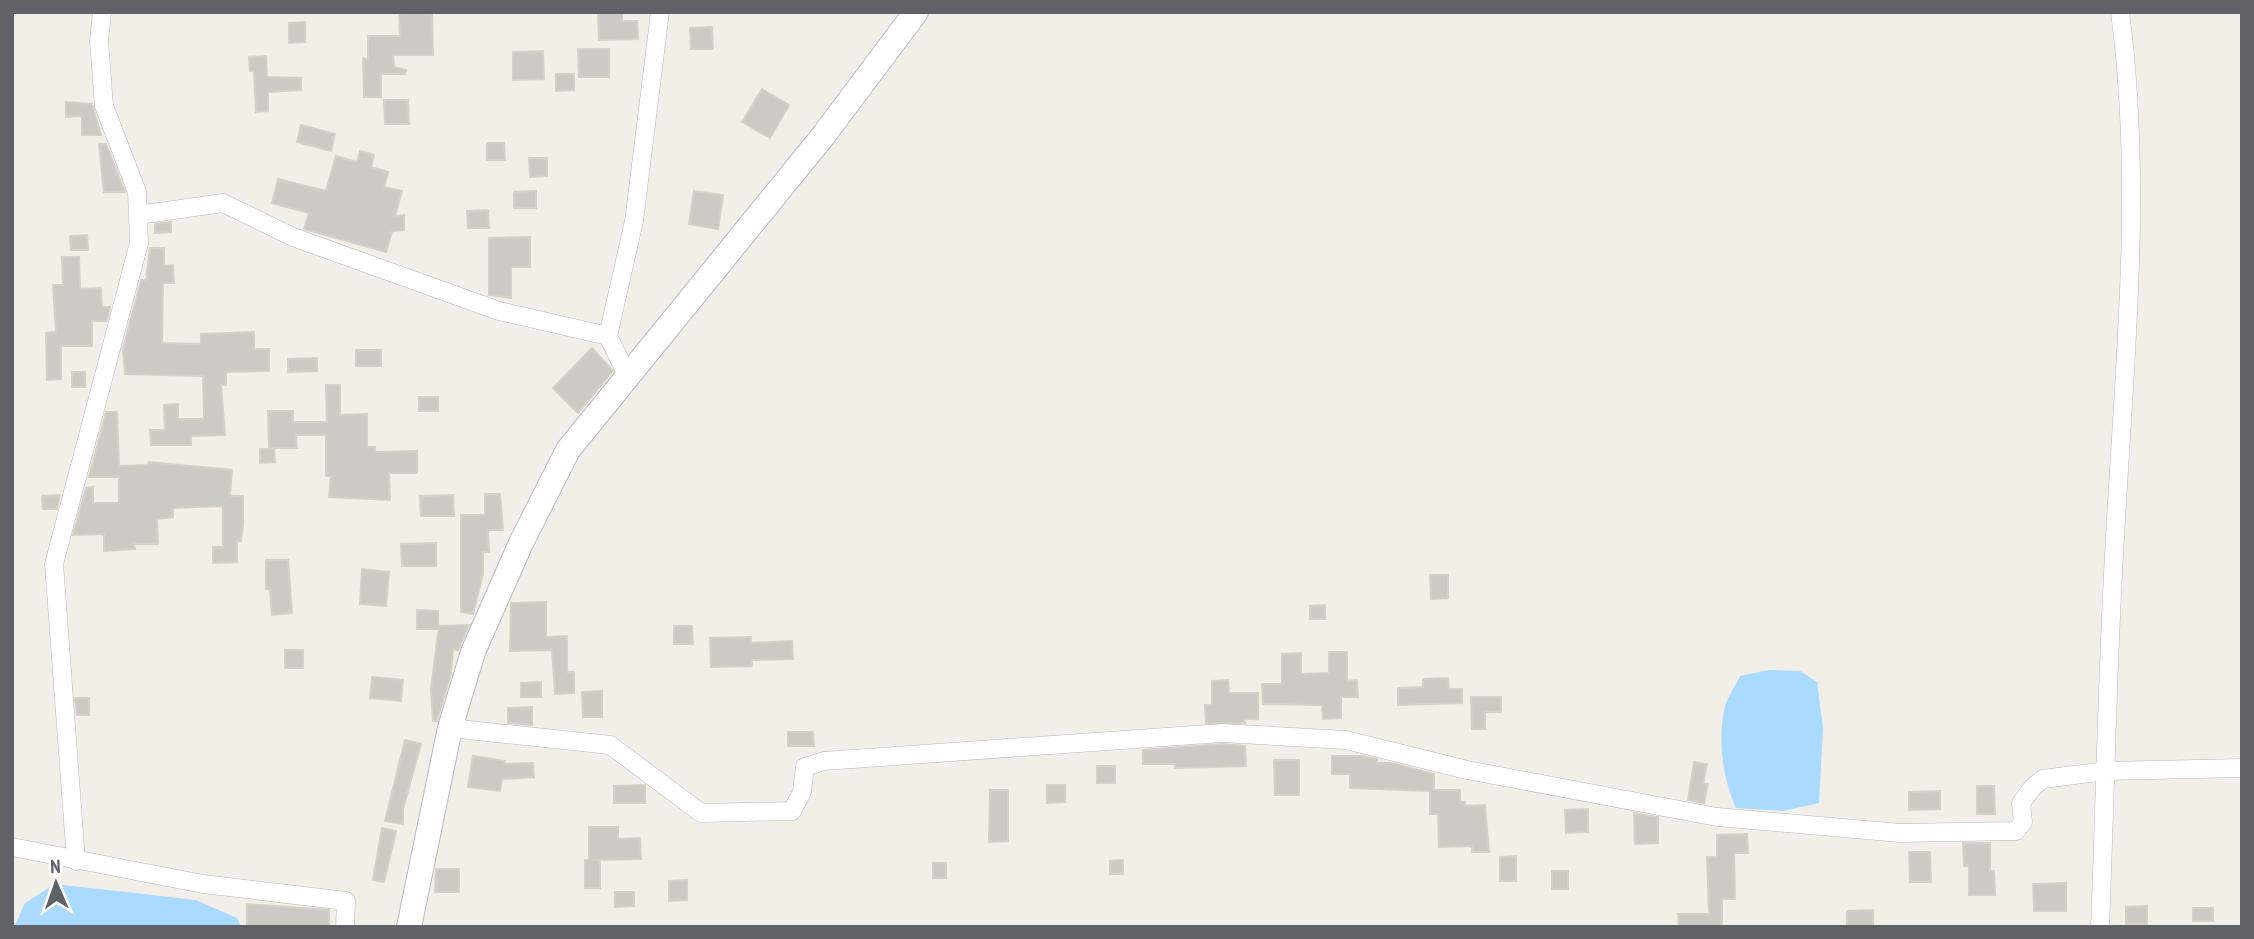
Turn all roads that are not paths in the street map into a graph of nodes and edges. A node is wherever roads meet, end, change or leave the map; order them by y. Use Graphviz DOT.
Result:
graph roads {
  1 [pos="102,12"];
  2 [pos="660,12"];
  3 [pos="916,12"];
  4 [pos="2120,12"];
  5 [pos="138,215"];
  6 [pos="608,336"];
  7 [pos="628,377"];
  8 [pos="450,728"];
  9 [pos="2242,768"];
  10 [pos="2106,771"];
  11 [pos="12,847"];
  12 [pos="76,861"];
  13 [pos="345,927"];
  14 [pos="409,927"];
  15 [pos="2100,927"];
  1 -- 5 [label="street"];
  2 -- 6 [label="street"];
  3 -- 7 [label="main road"];
  4 -- 10 [label="street"];
  5 -- 6 [label="street"];
  5 -- 12 [label="street"];
  6 -- 7 [label="street"];
  7 -- 8 [label="main road"];
  8 -- 10 [label="street"];
  8 -- 14 [label="main road"];
  9 -- 10 [label="street"];
  10 -- 15 [label="street"];
  11 -- 12 [label="street"];
  12 -- 13 [label="street"];
}
